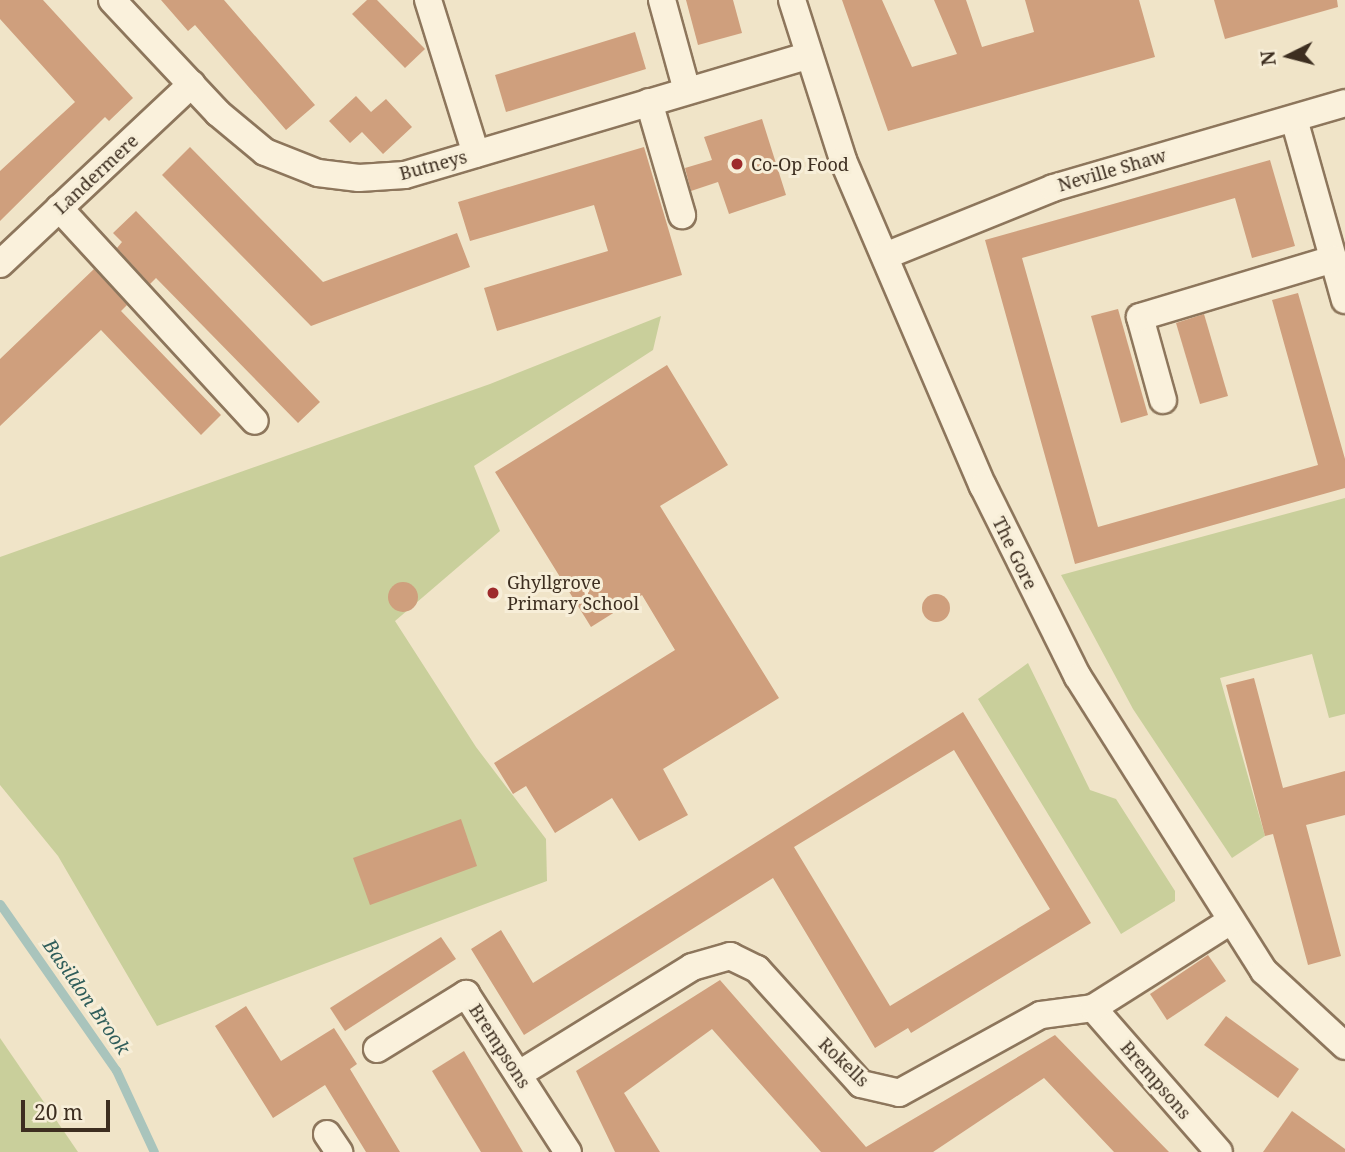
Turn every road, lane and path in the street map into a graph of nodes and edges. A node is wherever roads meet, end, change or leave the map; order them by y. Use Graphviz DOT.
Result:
graph roads {
  1 [pos="112,0"];
  2 [pos="428,0"];
  3 [pos="662,0"];
  4 [pos="792,0"];
  5 [pos="807,56"];
  6 [pos="192,84"];
  7 [pos="687,91"];
  8 [pos="649,102"];
  9 [pos="1345,103"];
  10 [pos="1294,119"];
  11 [pos="476,153"];
  12 [pos="59,208"];
  13 [pos="682,215"];
  14 [pos="885,256"];
  15 [pos="1333,260"];
  16 [pos="0,264"];
  17 [pos="1345,300"];
  18 [pos="1163,400"];
  19 [pos="255,421"];
  20 [pos="1229,922"];
  21 [pos="1093,1008"];
  22 [pos="1345,1046"];
  23 [pos="377,1049"];
  24 [pos="519,1074"];
  25 [pos="568,1152"];
  26 [pos="1219,1152"];
  1 -- 6 [label="street, Butneys"];
  2 -- 11 [label="street"];
  3 -- 7 [label="street"];
  4 -- 5 [label="street, The Gore"];
  5 -- 7 [label="street, Butneys"];
  5 -- 14 [label="street, The Gore"];
  6 -- 11 [label="street, Butneys"];
  6 -- 12 [label="street, Landermere"];
  7 -- 8 [label="street, Butneys"];
  8 -- 11 [label="street, Butneys"];
  8 -- 13 [label="street"];
  9 -- 10 [label="street, Neville Shaw"];
  10 -- 14 [label="street, Neville Shaw"];
  10 -- 15 [label="street"];
  12 -- 16 [label="street, Landermere"];
  12 -- 19 [label="street"];
  14 -- 20 [label="street, The Gore"];
  15 -- 17 [label="street"];
  15 -- 18 [label="street"];
  20 -- 21 [label="street, Rokells"];
  20 -- 22 [label="street, The Gore"];
  21 -- 24 [label="street, Rokells"];
  21 -- 26 [label="street, Brempsons"];
  23 -- 24 [label="street, Brempsons"];
  24 -- 25 [label="street, Brempsons"];
}
